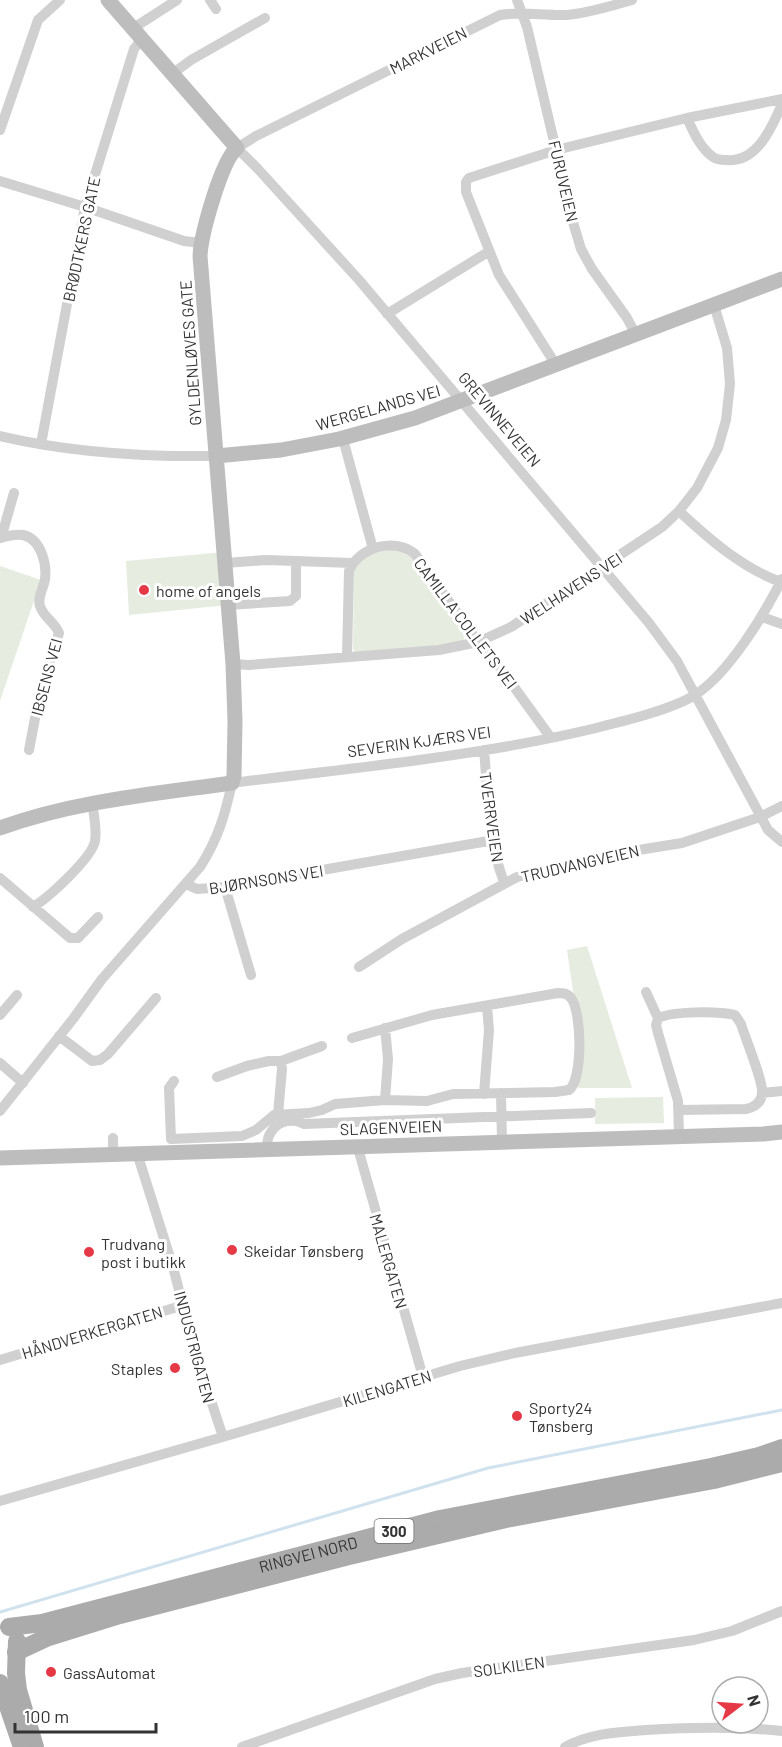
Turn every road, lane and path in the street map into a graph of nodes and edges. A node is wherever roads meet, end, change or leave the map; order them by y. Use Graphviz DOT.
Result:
graph roads {
  1 [pos="60,0"];
  2 [pos="108,0"];
  3 [pos="177,0"];
  4 [pos="517,0"];
  5 [pos="632,0"];
  6 [pos="522,13"];
  7 [pos="265,18"];
  8 [pos="137,34"];
  9 [pos="172,74"];
  10 [pos="782,101"];
  11 [pos="687,118"];
  12 [pos="0,130"];
  13 [pos="237,148"];
  14 [pos="556,150"];
  15 [pos="0,181"];
  16 [pos="85,207"];
  17 [pos="201,243"];
  18 [pos="489,252"];
  19 [pos="782,279"];
  20 [pos="714,305"];
  21 [pos="387,314"];
  22 [pos="636,335"];
  23 [pos="556,364"];
  24 [pos="460,401"];
  25 [pos="0,436"];
  26 [pos="343,438"];
  27 [pos="40,444"];
  28 [pos="216,456"];
  29 [pos="14,494"];
  30 [pos="680,511"];
  31 [pos="0,538"];
  32 [pos="373,549"];
  33 [pos="296,561"];
  34 [pos="225,563"];
  35 [pos="352,563"];
  36 [pos="603,567"];
  37 [pos="781,581"];
  38 [pos="228,604"];
  39 [pos="762,617"];
  40 [pos="782,624"];
  41 [pos="478,642"];
  42 [pos="347,657"];
  43 [pos="233,664"];
  44 [pos="696,694"];
  45 [pos="551,738"];
  46 [pos="29,750"];
  47 [pos="484,750"];
  48 [pos="232,783"];
  49 [pos="92,803"];
  50 [pos="782,806"];
  51 [pos="760,817"];
  52 [pos="0,828"];
  53 [pos="494,840"];
  54 [pos="782,842"];
  55 [pos="0,878"];
  56 [pos="504,882"];
  57 [pos="186,884"];
  58 [pos="225,887"];
  59 [pos="33,907"];
  60 [pos="98,917"];
  61 [pos="359,967"];
  62 [pos="250,975"];
  63 [pos="646,992"];
  64 [pos="17,995"];
  65 [pos="156,998"];
  66 [pos="487,1006"];
  67 [pos="0,1015"];
  68 [pos="658,1018"];
  69 [pos="385,1028"];
  70 [pos="59,1036"];
  71 [pos="352,1038"];
  72 [pos="322,1046"];
  73 [pos="281,1061"];
  74 [pos="0,1064"];
  75 [pos="217,1077"];
  76 [pos="174,1081"];
  77 [pos="23,1083"];
  78 [pos="782,1091"];
  79 [pos="484,1094"];
  80 [pos="501,1094"];
  81 [pos="762,1094"];
  82 [pos="385,1100"];
  83 [pos="679,1110"];
  84 [pos="0,1111"];
  85 [pos="591,1113"];
  86 [pos="278,1114"];
  87 [pos="297,1117"];
  88 [pos="502,1117"];
  89 [pos="782,1132"];
  90 [pos="679,1136"];
  91 [pos="502,1142"];
  92 [pos="353,1146"];
  93 [pos="267,1149"];
  94 [pos="136,1153"];
  95 [pos="0,1158"];
  96 [pos="782,1303"];
  97 [pos="184,1305"];
  98 [pos="0,1360"];
  99 [pos="423,1377"];
  100 [pos="223,1437"];
  101 [pos="782,1448"];
  102 [pos="782,1463"];
  103 [pos="0,1501"];
  104 [pos="782,1611"];
  105 [pos="3,1624"];
  106 [pos="16,1653"];
  107 [pos="0,1665"];
  108 [pos="0,1683"];
  109 [pos="782,1731"];
  110 [pos="22,1747"];
  111 [pos="35,1747"];
  112 [pos="242,1747"];
  113 [pos="565,1747"];
  1 -- 12 [label="street"];
  2 -- 8 [label="main road, GREVINNEVEIEN"];
  3 -- 8 [label="street"];
  4 -- 6 [label="street, FURUVEIEN"];
  5 -- 6 [label="street, MARKVEIEN"];
  6 -- 13 [label="street, MARKVEIEN"];
  6 -- 14 [label="street, FURUVEIEN"];
  7 -- 9 [label="street"];
  8 -- 9 [label="main road, GREVINNEVEIEN"];
  8 -- 16 [label="street, BRØDTKERS GATE"];
  9 -- 13 [label="main road, GREVINNEVEIEN"];
  10 -- 11 [label="street"];
  10 -- 11 [label="street"];
  11 -- 14 [label="street"];
  13 -- 17 [label="main road, GYLDENLØVES GATE"];
  13 -- 21 [label="street, GREVINNEVEIEN"];
  14 -- 18 [label="street"];
  14 -- 22 [label="street, FURUVEIEN"];
  15 -- 16 [label="street"];
  16 -- 17 [label="street"];
  16 -- 27 [label="street, BRØDTKERS GATE"];
  17 -- 28 [label="main road, GYLDENLØVES GATE"];
  18 -- 21 [label="street"];
  18 -- 23 [label="street"];
  19 -- 20 [label="main road, WERGELANDS VEI"];
  20 -- 22 [label="main road, WERGELANDS VEI"];
  20 -- 30 [label="street, WELHAVENS VEI"];
  21 -- 24 [label="street, GREVINNEVEIEN"];
  22 -- 23 [label="main road, WERGELANDS VEI"];
  23 -- 24 [label="main road, WERGELANDS VEI"];
  24 -- 26 [label="main road, WERGELANDS VEI"];
  24 -- 36 [label="street, GREVINNEVEIEN"];
  25 -- 27 [label="street, WERGELANDS VEI"];
  26 -- 28 [label="main road, WERGELANDS VEI"];
  26 -- 32 [label="street"];
  27 -- 28 [label="street, WERGELANDS VEI"];
  28 -- 34 [label="main road, GYLDENLØVES GATE"];
  29 -- 31 [label="street"];
  30 -- 36 [label="street, WELHAVENS VEI"];
  30 -- 37 [label="street"];
  31 -- 46 [label="street, IBSENS VEI"];
  32 -- 35 [label="street"];
  32 -- 41 [label="street, CAMILLA COLLETS VEI"];
  33 -- 34 [label="street"];
  33 -- 35 [label="street"];
  33 -- 38 [label="street"];
  34 -- 38 [label="main road, GYLDENLØVES GATE"];
  35 -- 42 [label="street"];
  36 -- 41 [label="street, WELHAVENS VEI"];
  36 -- 44 [label="street, GREVINNEVEIEN"];
  37 -- 39 [label="street, SEVERIN KJÆRS VEI"];
  38 -- 43 [label="main road, GYLDENLØVES GATE"];
  39 -- 40 [label="street"];
  39 -- 44 [label="street, SEVERIN KJÆRS VEI"];
  41 -- 42 [label="street, WELHAVENS VEI"];
  41 -- 45 [label="street, CAMILLA COLLETS VEI"];
  42 -- 43 [label="street, WELHAVENS VEI"];
  43 -- 48 [label="main road, GYLDENLØVES GATE"];
  44 -- 45 [label="street, SEVERIN KJÆRS VEI"];
  44 -- 51 [label="street, GREVINNEVEIEN"];
  45 -- 47 [label="street, SEVERIN KJÆRS VEI"];
  47 -- 48 [label="street, SEVERIN KJÆRS VEI"];
  47 -- 53 [label="street, TVERRVEIEN"];
  48 -- 49 [label="main road, SEVERIN KJÆRS VEI"];
  48 -- 57 [label="street, GYLDENLØVES GATE"];
  49 -- 52 [label="main road, SEVERIN KJÆRS VEI"];
  49 -- 59 [label="street"];
  50 -- 51 [label="street, TRUDVANGVEIEN"];
  51 -- 54 [label="street, GREVINNEVEIEN"];
  51 -- 56 [label="street, TRUDVANGVEIEN"];
  53 -- 56 [label="street, TVERRVEIEN"];
  53 -- 58 [label="street, BJØRNSONS VEI"];
  55 -- 59 [label="street"];
  56 -- 61 [label="street, TRUDVANGVEIEN"];
  57 -- 58 [label="street, BJØRNSONS VEI"];
  57 -- 70 [label="street, BJØRNSONS VEI"];
  58 -- 62 [label="street"];
  59 -- 60 [label="street"];
  63 -- 68 [label="street"];
  64 -- 67 [label="street"];
  65 -- 70 [label="street"];
  66 -- 69 [label="street"];
  66 -- 79 [label="street"];
  66 -- 80 [label="street, SLAGENVEIEN"];
  68 -- 81 [label="street"];
  68 -- 83 [label="street"];
  69 -- 71 [label="street"];
  69 -- 82 [label="street, SLAGENVEIEN"];
  70 -- 77 [label="street, BJØRNSONS VEI"];
  72 -- 73 [label="street"];
  73 -- 75 [label="street"];
  73 -- 86 [label="street"];
  74 -- 77 [label="street"];
  76 -- 86 [label="street"];
  77 -- 84 [label="street, BJØRNSONS VEI"];
  78 -- 81 [label="street"];
  79 -- 80 [label="street, SLAGENVEIEN"];
  79 -- 82 [label="street, SLAGENVEIEN"];
  80 -- 88 [label="street"];
  81 -- 83 [label="street"];
  82 -- 87 [label="street, SLAGENVEIEN"];
  83 -- 90 [label="street"];
  85 -- 88 [label="street"];
  86 -- 87 [label="street, SLAGENVEIEN"];
  87 -- 88 [label="street"];
  87 -- 93 [label="street"];
  88 -- 91 [label="street"];
  89 -- 90 [label="main road, SLAGENVEIEN"];
  90 -- 91 [label="main road, SLAGENVEIEN"];
  91 -- 92 [label="main road, SLAGENVEIEN"];
  92 -- 93 [label="main road, SLAGENVEIEN"];
  92 -- 99 [label="street, MALERGATEN"];
  93 -- 94 [label="main road, SLAGENVEIEN"];
  94 -- 95 [label="main road, SLAGENVEIEN"];
  94 -- 97 [label="street, INDUSTRIGATEN"];
  96 -- 99 [label="street, KILENGATEN"];
  97 -- 98 [label="street, HÅNDVERKERGATEN"];
  97 -- 100 [label="street, INDUSTRIGATEN"];
  99 -- 100 [label="street, KILENGATEN"];
  100 -- 103 [label="street, KILENGATEN"];
  101 -- 105 [label="main road, RINGVEI NORD / 300"];
  102 -- 106 [label="main road, RINGVEI NORD / 300"];
  104 -- 112 [label="street, SOLKILEN"];
  105 -- 106 [label="main road"];
  106 -- 107 [label="main road, RINGVEI NORD"];
  106 -- 111 [label="main road"];
  108 -- 110 [label="main road"];
  109 -- 113 [label="street"];
}
